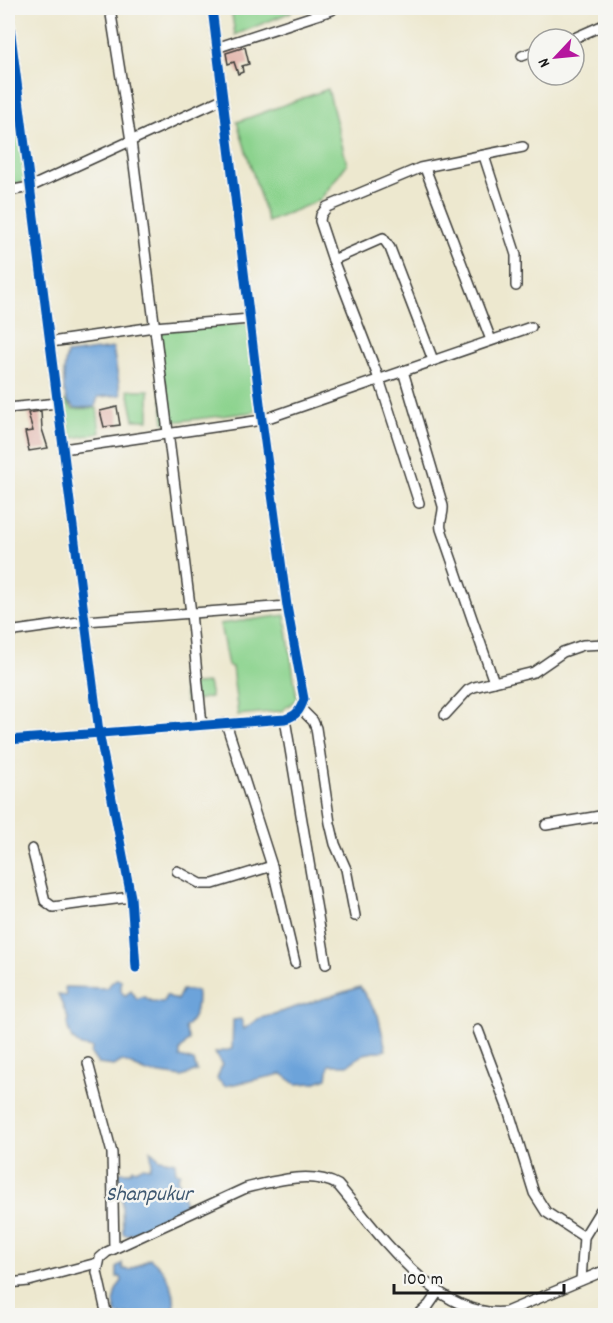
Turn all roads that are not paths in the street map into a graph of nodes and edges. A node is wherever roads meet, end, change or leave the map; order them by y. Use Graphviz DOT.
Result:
graph roads {
  1 [pos="110,8"];
  2 [pos="212,8"];
  3 [pos="332,10"];
  4 [pos="8,11"];
  5 [pos="606,24"];
  6 [pos="586,33"];
  7 [pos="216,48"];
  8 [pos="526,54"];
  9 [pos="522,56"];
  10 [pos="222,99"];
  11 [pos="131,141"];
  12 [pos="522,147"];
  13 [pos="484,156"];
  14 [pos="425,168"];
  15 [pos="30,187"];
  16 [pos="8,191"];
  17 [pos="333,260"];
  18 [pos="516,286"];
  19 [pos="250,319"];
  20 [pos="154,327"];
  21 [pos="531,327"];
  22 [pos="491,340"];
  23 [pos="51,342"];
  24 [pos="433,360"];
  25 [pos="403,371"];
  26 [pos="379,379"];
  27 [pos="58,403"];
  28 [pos="8,408"];
  29 [pos="262,420"];
  30 [pos="168,434"];
  31 [pos="63,449"];
  32 [pos="419,503"];
  33 [pos="287,606"];
  34 [pos="191,613"];
  35 [pos="86,621"];
  36 [pos="8,632"];
  37 [pos="606,644"];
  38 [pos="494,682"];
  39 [pos="301,709"];
  40 [pos="445,715"];
  41 [pos="285,719"];
  42 [pos="226,723"];
  43 [pos="202,725"];
  44 [pos="99,732"];
  45 [pos="8,740"];
  46 [pos="606,815"];
  47 [pos="546,825"];
  48 [pos="32,849"];
  49 [pos="272,866"];
  50 [pos="177,871"];
  51 [pos="131,897"];
  52 [pos="355,916"];
  53 [pos="295,963"];
  54 [pos="326,964"];
  55 [pos="136,968"];
  56 [pos="478,1030"];
  57 [pos="88,1063"];
  58 [pos="606,1205"];
  59 [pos="584,1237"];
  60 [pos="114,1249"];
  61 [pos="98,1263"];
  62 [pos="606,1270"];
  63 [pos="581,1280"];
  64 [pos="8,1283"];
  65 [pos="438,1292"];
  66 [pos="518,1307"];
  67 [pos="107,1316"];
  68 [pos="417,1316"];
  69 [pos="525,1316"];
  1 -- 11 [label="street"];
  2 -- 7 [label="street"];
  3 -- 7 [label="street"];
  4 -- 15 [label="street"];
  5 -- 6 [label="street"];
  7 -- 10 [label="street"];
  8 -- 9 [label="street"];
  10 -- 11 [label="street"];
  10 -- 19 [label="street"];
  11 -- 15 [label="street"];
  11 -- 20 [label="street"];
  12 -- 13 [label="street"];
  13 -- 14 [label="street"];
  13 -- 18 [label="street"];
  14 -- 17 [label="street"];
  14 -- 22 [label="street"];
  15 -- 16 [label="street"];
  15 -- 23 [label="street"];
  17 -- 24 [label="street"];
  17 -- 26 [label="street"];
  19 -- 20 [label="street"];
  19 -- 29 [label="street"];
  20 -- 23 [label="street"];
  20 -- 30 [label="street"];
  21 -- 22 [label="street"];
  22 -- 24 [label="street"];
  23 -- 27 [label="street"];
  24 -- 25 [label="street"];
  25 -- 26 [label="street"];
  25 -- 38 [label="street"];
  26 -- 29 [label="street"];
  26 -- 32 [label="street"];
  27 -- 28 [label="street"];
  27 -- 31 [label="street"];
  29 -- 30 [label="street"];
  29 -- 33 [label="street"];
  30 -- 31 [label="street"];
  30 -- 34 [label="street"];
  31 -- 35 [label="street"];
  33 -- 34 [label="street"];
  33 -- 39 [label="street"];
  34 -- 35 [label="street"];
  34 -- 43 [label="street"];
  35 -- 36 [label="street"];
  35 -- 44 [label="street"];
  37 -- 38 [label="street"];
  38 -- 40 [label="street"];
  39 -- 41 [label="street"];
  39 -- 52 [label="street"];
  41 -- 42 [label="street"];
  41 -- 54 [label="street"];
  42 -- 43 [label="street"];
  42 -- 49 [label="street"];
  43 -- 44 [label="street"];
  44 -- 45 [label="street"];
  44 -- 51 [label="street"];
  46 -- 47 [label="street"];
  48 -- 51 [label="street"];
  49 -- 50 [label="street"];
  49 -- 53 [label="street"];
  51 -- 55 [label="street"];
  56 -- 59 [label="street"];
  57 -- 60 [label="street"];
  58 -- 59 [label="street"];
  59 -- 63 [label="street"];
  60 -- 61 [label="street"];
  60 -- 65 [label="street"];
  61 -- 64 [label="street"];
  61 -- 67 [label="street"];
  62 -- 63 [label="street"];
  63 -- 66 [label="street"];
  65 -- 66 [label="street"];
  65 -- 68 [label="street"];
  66 -- 69 [label="street"];
}
